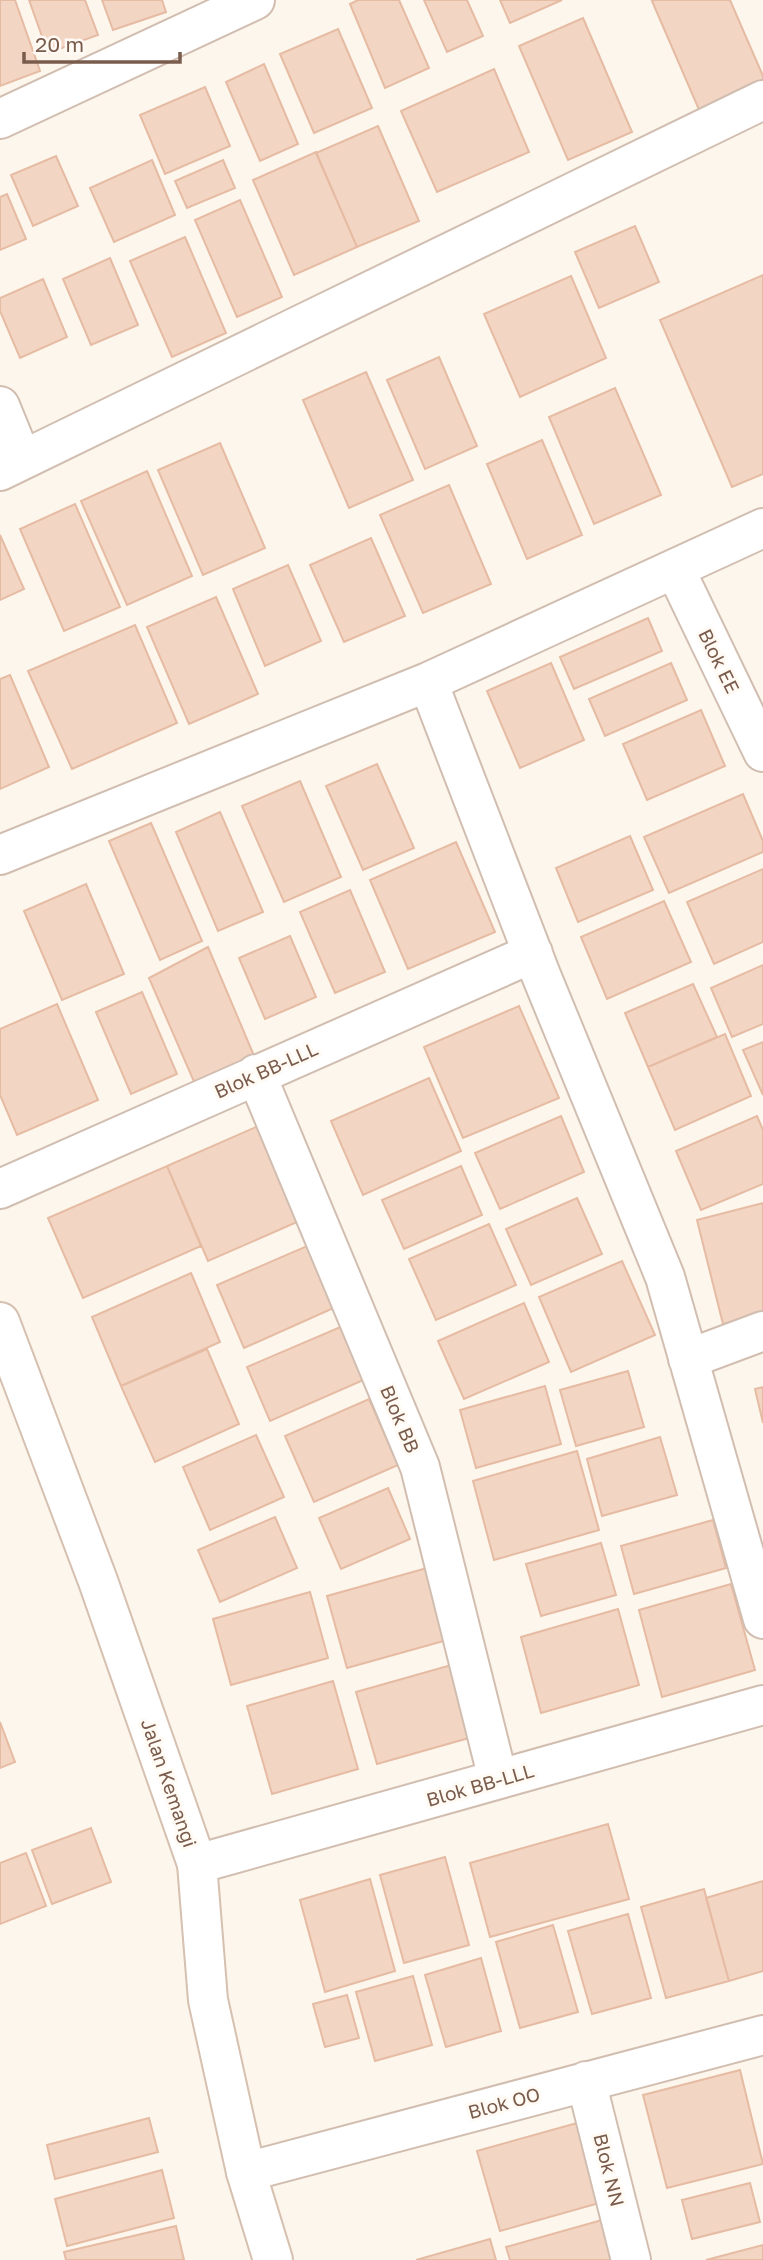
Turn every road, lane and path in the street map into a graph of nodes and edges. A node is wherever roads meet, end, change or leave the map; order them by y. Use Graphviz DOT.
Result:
graph roads {
  1 [pos="255,0"];
  2 [pos="763,100"];
  3 [pos="0,119"];
  4 [pos="0,406"];
  5 [pos="11,465"];
  6 [pos="763,528"];
  7 [pos="675,569"];
  8 [pos="428,682"];
  9 [pos="763,752"];
  10 [pos="0,855"];
  11 [pos="533,953"];
  12 [pos="256,1074"];
  13 [pos="0,1189"];
  14 [pos="0,1322"];
  15 [pos="763,1331"];
  16 [pos="688,1359"];
  17 [pos="763,1619"];
  18 [pos="763,1705"];
  19 [pos="498,1779"];
  20 [pos="197,1864"];
  21 [pos="763,2035"];
  22 [pos="586,2081"];
  23 [pos="246,2172"];
  24 [pos="273,2260"];
  25 [pos="631,2260"];
  1 -- 3 [label="street"];
  2 -- 5 [label="street"];
  4 -- 5 [label="street"];
  6 -- 7 [label="street"];
  7 -- 8 [label="street"];
  7 -- 9 [label="street, Blok EE"];
  8 -- 10 [label="street"];
  8 -- 11 [label="street"];
  11 -- 12 [label="street, Blok BB-LLL"];
  11 -- 16 [label="street"];
  12 -- 13 [label="street, Blok BB-LLL"];
  12 -- 19 [label="street, Blok BB"];
  14 -- 20 [label="street, Jalan Kemangi"];
  15 -- 16 [label="street"];
  16 -- 17 [label="street"];
  18 -- 19 [label="street, Blok BB-LLL"];
  19 -- 20 [label="street, Blok BB-LLL"];
  20 -- 23 [label="street, Jalan Kemangi"];
  21 -- 22 [label="street, Blok OO"];
  22 -- 23 [label="street, Blok OO"];
  22 -- 25 [label="street, Blok NN"];
  23 -- 24 [label="street, Jalan Kemangi"];
}
